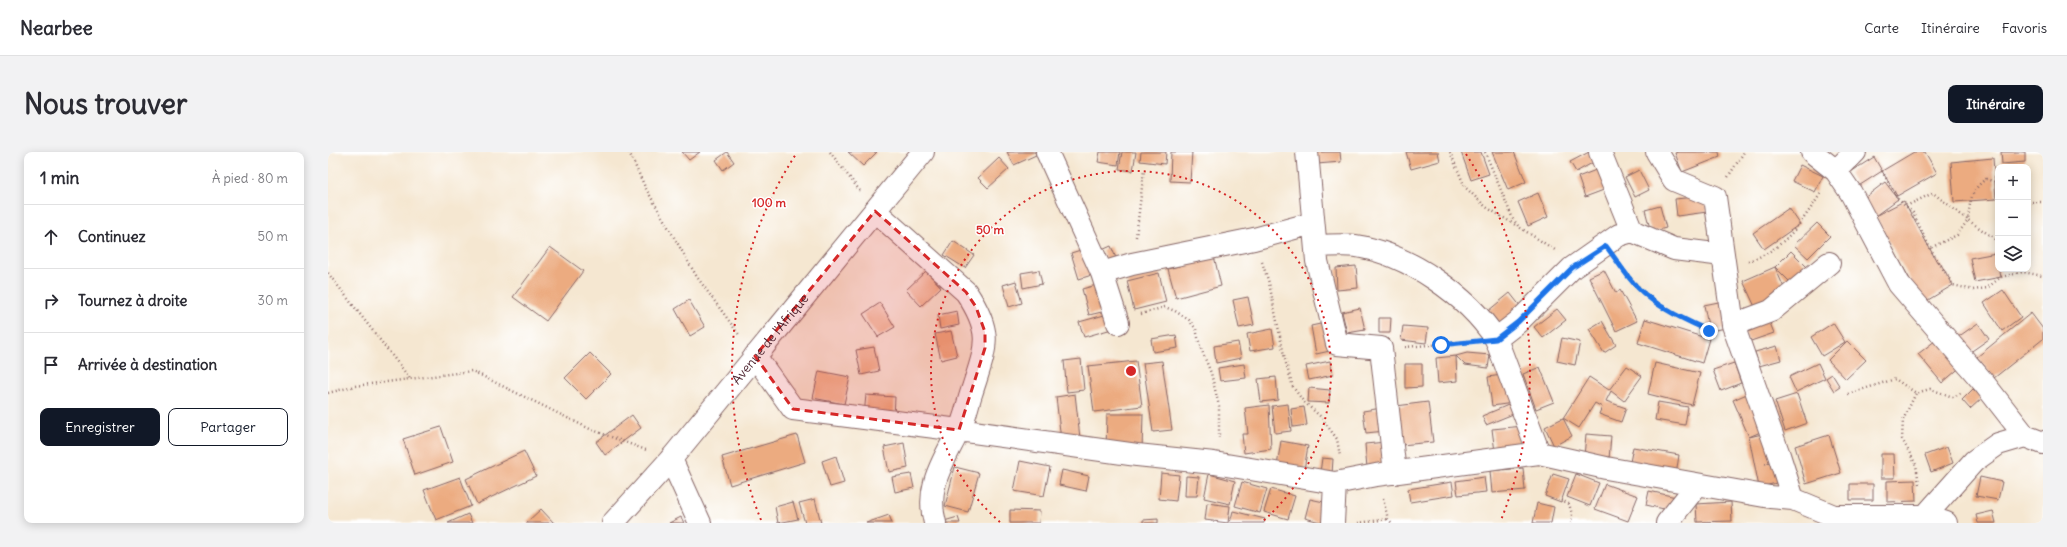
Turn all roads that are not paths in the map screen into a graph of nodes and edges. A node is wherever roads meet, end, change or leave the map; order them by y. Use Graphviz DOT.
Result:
graph roads {
  1 [pos="923,152"];
  2 [pos="1047,152"];
  3 [pos="1307,152"];
  4 [pos="1600,152"];
  5 [pos="1657,152"];
  6 [pos="1812,152"];
  7 [pos="1855,152"];
  8 [pos="1836,171"];
  9 [pos="875,211"];
  10 [pos="1313,223"];
  11 [pos="1632,230"];
  12 [pos="1316,246"];
  13 [pos="1724,262"];
  14 [pos="1829,263"];
  15 [pos="1102,273"];
  16 [pos="1118,323"];
  17 [pos="1733,325"];
  18 [pos="1496,339"];
  19 [pos="755,356"];
  20 [pos="959,430"];
  21 [pos="2034,440"];
  22 [pos="1540,453"];
  23 [pos="671,459"];
  24 [pos="1395,473"];
  25 [pos="1340,482"];
  26 [pos="1697,484"];
  27 [pos="1792,499"];
  28 [pos="1925,516"];
  29 [pos="613,523"];
  30 [pos="700,523"];
  31 [pos="934,523"];
  32 [pos="1333,523"];
  33 [pos="1666,523"];
  34 [pos="1946,523"];
  1 -- 9 [label="street, Avenue de l'Afrique"];
  2 -- 15 [label="street"];
  3 -- 10 [label="street"];
  4 -- 11 [label="street"];
  5 -- 13 [label="street"];
  6 -- 8 [label="street"];
  7 -- 8 [label="street"];
  8 -- 21 [label="street"];
  9 -- 19 [label="street, Avenue de l'Afrique"];
  9 -- 20 [label="street"];
  10 -- 12 [label="street"];
  10 -- 15 [label="street"];
  11 -- 13 [label="street"];
  11 -- 18 [label="street"];
  12 -- 18 [label="street"];
  12 -- 24 [label="street"];
  13 -- 17 [label="street"];
  14 -- 17 [label="street"];
  15 -- 16 [label="street"];
  17 -- 27 [label="street"];
  18 -- 22 [label="street"];
  19 -- 20 [label="street"];
  19 -- 23 [label="street, Avenue de l'Afrique"];
  20 -- 25 [label="street"];
  20 -- 31 [label="street"];
  21 -- 28 [label="street"];
  22 -- 24 [label="street"];
  22 -- 26 [label="street"];
  23 -- 29 [label="street, Avenue de l'Afrique"];
  23 -- 30 [label="street"];
  24 -- 25 [label="street"];
  25 -- 32 [label="street"];
  26 -- 27 [label="street"];
  26 -- 33 [label="street"];
  27 -- 28 [label="street"];
  28 -- 34 [label="street"];
}
